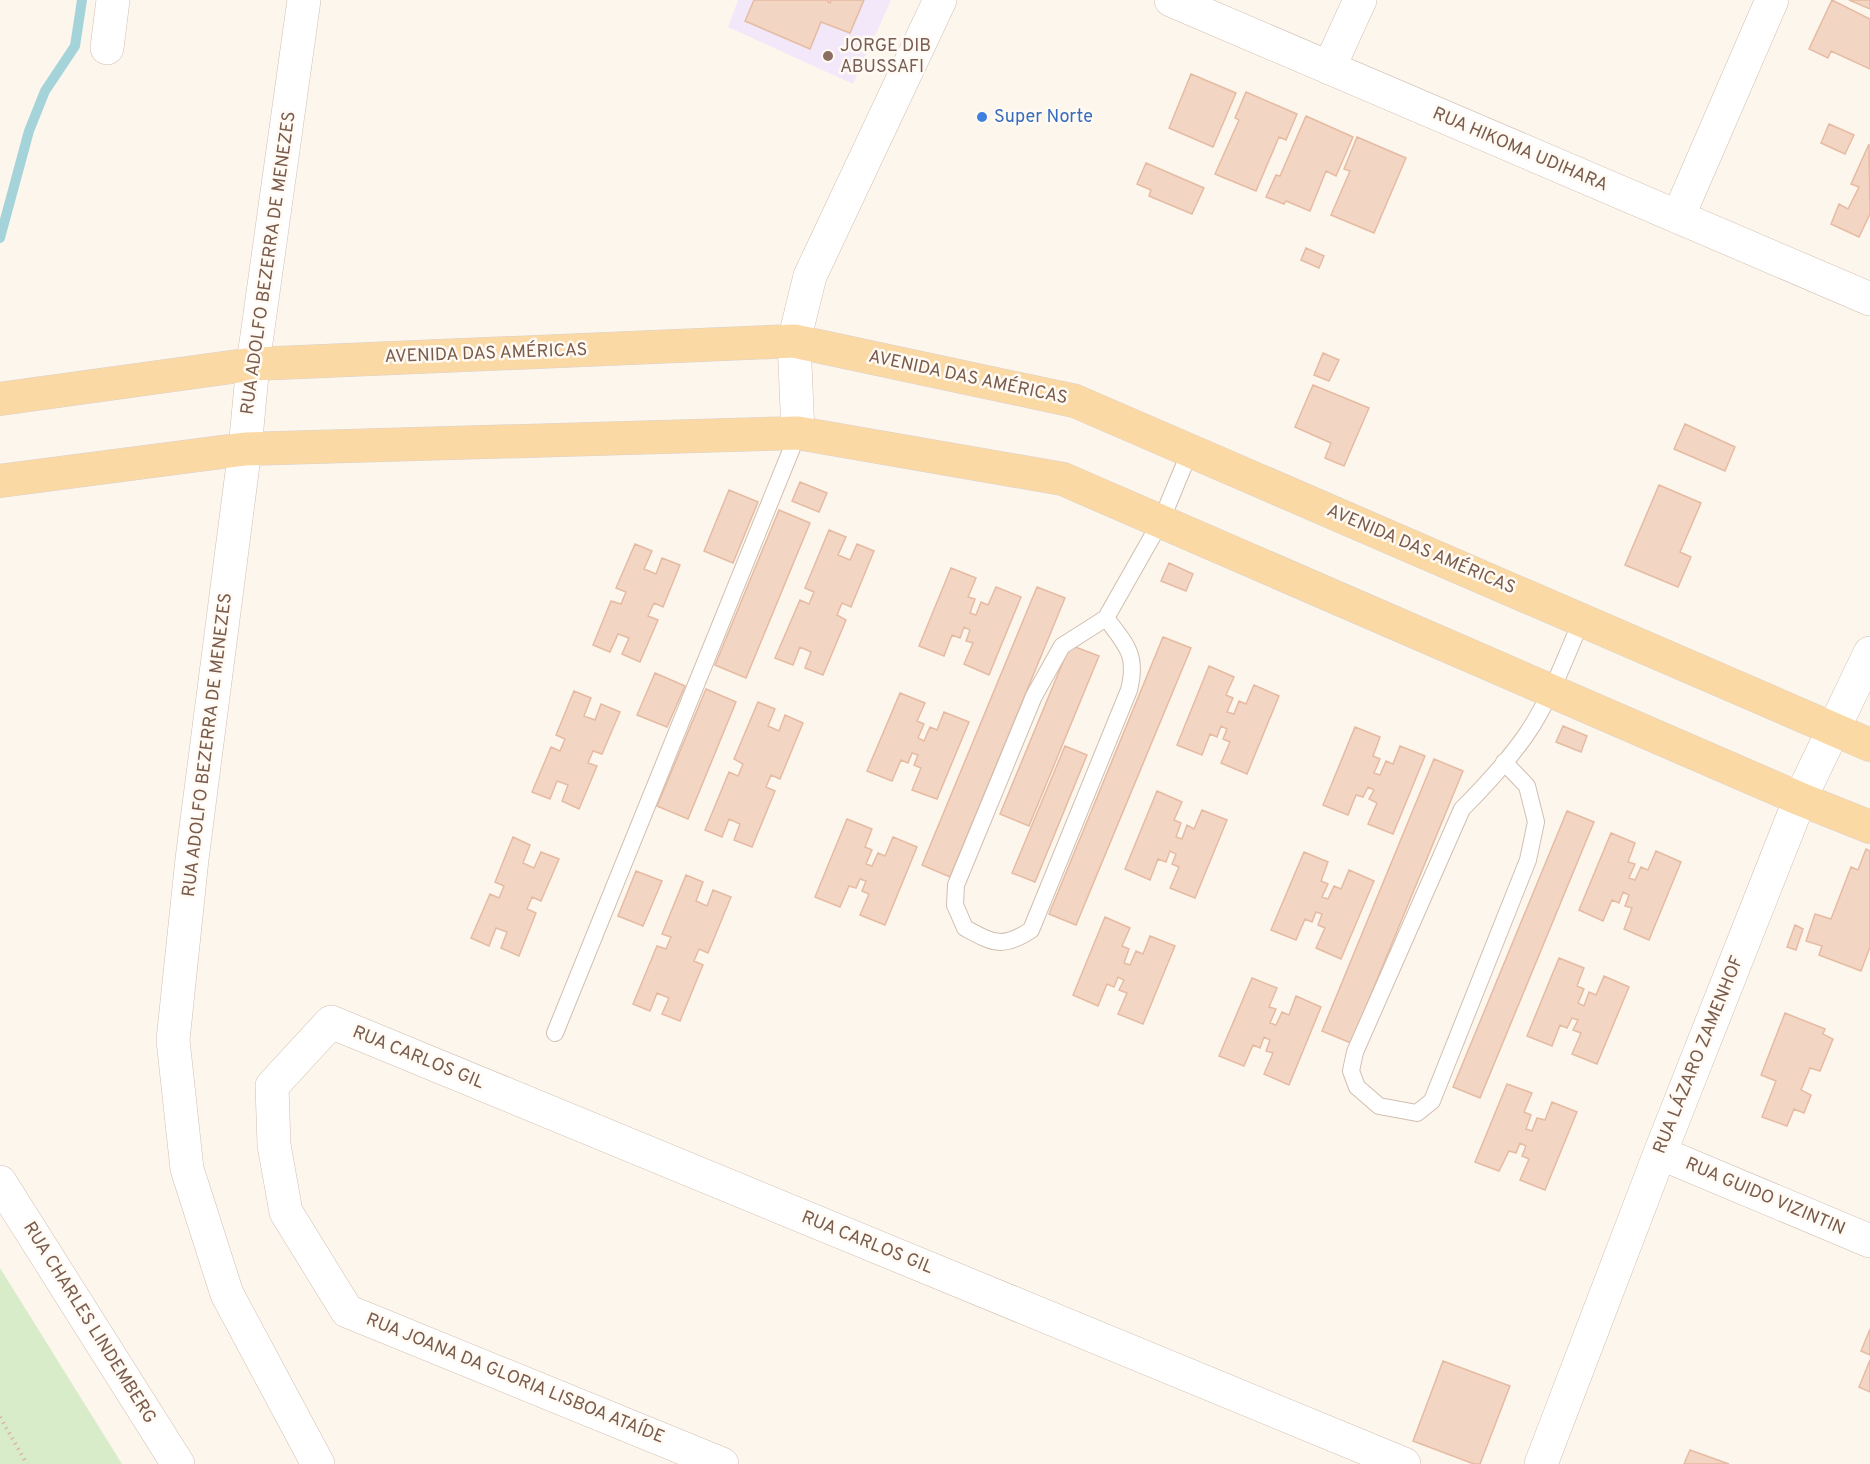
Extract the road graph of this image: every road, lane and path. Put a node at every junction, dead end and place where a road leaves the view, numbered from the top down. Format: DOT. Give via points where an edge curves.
graph roads {
  1 [pos="113,0"];
  2 [pos="304,0"];
  3 [pos="940,0"];
  4 [pos="1170,0"];
  5 [pos="1360,0"];
  6 [pos="1772,0"];
  7 [pos="106,48"];
  8 [pos="1329,68"];
  9 [pos="1678,217"];
  10 [pos="1870,299"];
  11 [pos="794,341"];
  12 [pos="253,364"];
  13 [pos="0,399"];
  14 [pos="798,433"];
  15 [pos="245,449"];
  16 [pos="1190,451"];
  17 [pos="0,481"];
  18 [pos="1161,521"];
  19 [pos="1106,618"];
  20 [pos="1582,619"];
  21 [pos="1870,653"];
  22 [pos="1552,690"];
  23 [pos="1832,729"];
  24 [pos="1870,745"];
  25 [pos="1504,762"];
  26 [pos="1800,800"];
  27 [pos="1870,827"];
  28 [pos="331,1022"];
  29 [pos="555,1033"];
  30 [pos="1660,1153"];
  31 [pos="0,1182"];
  32 [pos="1870,1241"];
  33 [pos="0,1417"];
  34 [pos="1394,1462"];
  35 [pos="27,1464"];
  36 [pos="178,1464"];
  37 [pos="318,1464"];
  38 [pos="722,1464"];
  39 [pos="1542,1464"];
  1 -- 7 [label="street"];
  2 -- 12 [label="street, RUA ADOLFO BEZERRA DE MENEZES"];
  3 -- 11 [label="street" via="810,276"];
  4 -- 8 [label="street, RUA HIKOMA UDIHARA"];
  5 -- 8 [label="street"];
  6 -- 9 [label="street"];
  8 -- 9 [label="street, RUA HIKOMA UDIHARA"];
  9 -- 10 [label="street, RUA HIKOMA UDIHARA"];
  11 -- 12 [label="main road, AVENIDA DAS AMÉRICAS"];
  11 -- 14 [label="street"];
  11 -- 16 [label="main road, AVENIDA DAS AMÉRICAS" via="1075,401"];
  12 -- 13 [label="main road, AVENIDA DAS AMÉRICAS"];
  12 -- 15 [label="street, RUA ADOLFO BEZERRA DE MENEZES"];
  14 -- 15 [label="main road"];
  14 -- 18 [label="main road" via="1062,479"];
  14 -- 29 [label="lane"];
  15 -- 17 [label="main road"];
  15 -- 37 [label="street, RUA ADOLFO BEZERRA DE MENEZES" via="192,859 173,1040 187,1169 227,1294"];
  16 -- 18 [label="lane"];
  16 -- 20 [label="main road, AVENIDA DAS AMÉRICAS"];
  18 -- 19 [label="lane"];
  18 -- 22 [label="main road"];
  19 -- 19 [label="lane" via="1130,651 1133,673 1129,690 1031,930 1016,940 993,943 965,928 956,905 956,885 1034,696 1062,646"];
  20 -- 22 [label="lane"];
  20 -- 23 [label="main road, AVENIDA DAS AMÉRICAS"];
  21 -- 23 [label="street, RUA LÁZARO ZAMENHOF"];
  22 -- 25 [label="lane" via="1526,735"];
  22 -- 26 [label="main road"];
  23 -- 24 [label="main road, AVENIDA DAS AMÉRICAS"];
  23 -- 26 [label="street, RUA LÁZARO ZAMENHOF"];
  25 -- 25 [label="lane" via="1527,786 1536,822 1528,860 1432,1101 1417,1113 1379,1106 1357,1087 1351,1071 1355,1052 1462,809"];
  26 -- 27 [label="main road"];
  26 -- 30 [label="street, RUA LÁZARO ZAMENHOF"];
  28 -- 34 [label="street, RUA CARLOS GIL"];
  28 -- 38 [label="street, RUA JOANA DA GLORIA LISBOA ATAÍDE" via="272,1086 273,1145 286,1212 347,1311"];
  30 -- 32 [label="street, RUA GUIDO VIZINTIN"];
  30 -- 39 [label="street, RUA LÁZARO ZAMENHOF"];
  31 -- 36 [label="street, RUA CHARLES LINDEMBERG"];
  33 -- 35 [label="path"];
}
